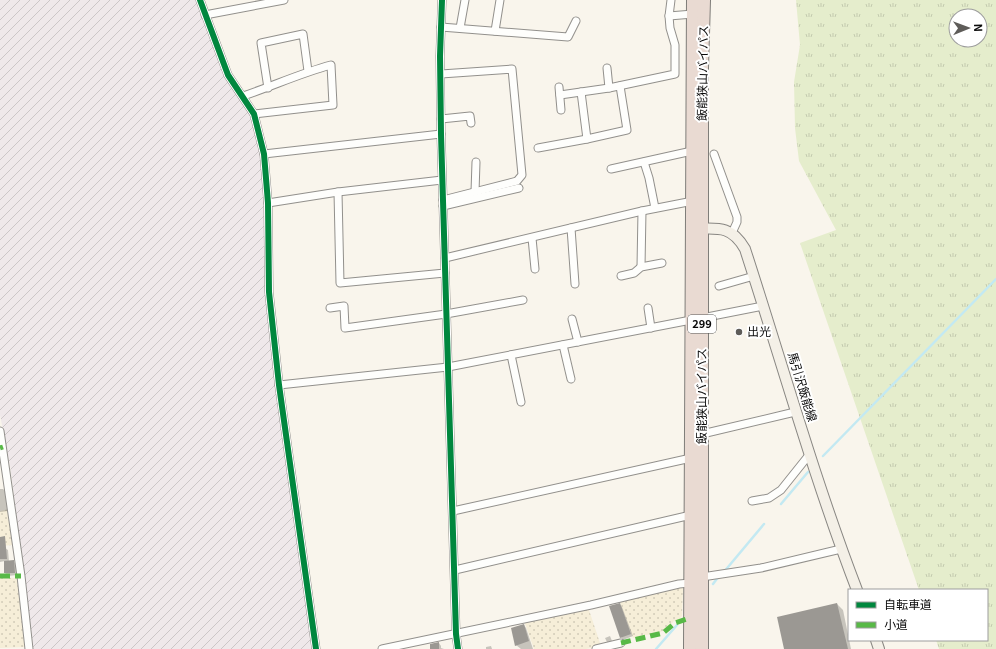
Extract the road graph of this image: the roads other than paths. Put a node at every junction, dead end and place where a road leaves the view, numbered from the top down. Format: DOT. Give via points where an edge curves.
graph roads {
  1 [pos="200,0"];
  2 [pos="284,0"];
  3 [pos="442,0"];
  4 [pos="465,0"];
  5 [pos="500,0"];
  6 [pos="671,0"];
  7 [pos="693,0"];
  8 [pos="704,0"];
  9 [pos="693,14"];
  10 [pos="205,15"];
  11 [pos="669,16"];
  12 [pos="576,21"];
  13 [pos="440,27"];
  14 [pos="460,28"];
  15 [pos="495,31"];
  16 [pos="607,68"];
  17 [pos="308,71"];
  18 [pos="441,74"];
  19 [pos="620,86"];
  20 [pos="559,87"];
  21 [pos="268,88"];
  22 [pos="608,88"];
  23 [pos="581,92"];
  24 [pos="560,95"];
  25 [pos="243,96"];
  26 [pos="561,110"];
  27 [pos="254,114"];
  28 [pos="441,119"];
  29 [pos="471,123"];
  30 [pos="441,134"];
  31 [pos="587,139"];
  32 [pos="538,148"];
  33 [pos="692,151"];
  34 [pos="264,154"];
  35 [pos="714,154"];
  36 [pos="476,162"];
  37 [pos="644,162"];
  38 [pos="611,169"];
  39 [pos="442,180"];
  40 [pos="519,188"];
  41 [pos="338,192"];
  42 [pos="475,192"];
  43 [pos="693,201"];
  44 [pos="268,203"];
  45 [pos="443,203"];
  46 [pos="655,208"];
  47 [pos="642,211"];
  48 [pos="571,228"];
  49 [pos="698,229"];
  50 [pos="732,233"];
  51 [pos="532,238"];
  52 [pos="445,258"];
  53 [pos="662,263"];
  54 [pos="641,267"];
  55 [pos="534,269"];
  56 [pos="445,273"];
  57 [pos="621,276"];
  58 [pos="754,276"];
  59 [pos="575,284"];
  60 [pos="719,286"];
  61 [pos="523,300"];
  62 [pos="763,306"];
  63 [pos="330,308"];
  64 [pos="648,308"];
  65 [pos="446,314"];
  66 [pos="572,318"];
  67 [pos="697,319"];
  68 [pos="651,328"];
  69 [pos="578,342"];
  70 [pos="563,345"];
  71 [pos="511,355"];
  72 [pos="448,367"];
  73 [pos="571,379"];
  74 [pos="279,385"];
  75 [pos="521,402"];
  76 [pos="795,412"];
  77 [pos="0,431"];
  78 [pos="702,434"];
  79 [pos="810,455"];
  80 [pos="691,458"];
  81 [pos="752,501"];
  82 [pos="452,511"];
  83 [pos="691,515"];
  84 [pos="841,549"];
  85 [pos="455,570"];
  86 [pos="702,577"];
  87 [pos="690,583"];
  88 [pos="857,589"];
  89 [pos="456,634"];
  90 [pos="621,643"];
  91 [pos="29,649"];
  92 [pos="316,649"];
  93 [pos="382,649"];
  94 [pos="458,649"];
  95 [pos="596,649"];
  96 [pos="690,649"];
  97 [pos="702,649"];
  1 -- 10 [label="street"];
  2 -- 10 [label="street"];
  3 -- 13 [label="street"];
  4 -- 14 [label="street"];
  5 -- 15 [label="street"];
  6 -- 11 [label="street"];
  7 -- 9 [label="highway, 飯能狭山バイパス / 299"];
  8 -- 49 [label="highway, 飯能狭山バイパス / 299"];
  9 -- 11 [label="street"];
  9 -- 33 [label="highway, 飯能狭山バイパス / 299"];
  10 -- 25 [label="street" via="228,75"];
  11 -- 19 [label="street" via="675,45 675,74"];
  12 -- 15 [label="street" via="568,37"];
  13 -- 14 [label="street"];
  13 -- 18 [label="street"];
  14 -- 15 [label="street"];
  16 -- 22 [label="street"];
  17 -- 21 [label="street"];
  17 -- 21 [label="street" via="303,34 261,43"];
  17 -- 27 [label="street" via="331,65 333,105"];
  18 -- 28 [label="street"];
  18 -- 42 [label="street" via="512,69 522,175 517,181"];
  19 -- 22 [label="street"];
  19 -- 31 [label="street" via="627,130"];
  20 -- 24 [label="street"];
  21 -- 25 [label="street"];
  22 -- 23 [label="street"];
  23 -- 24 [label="street"];
  23 -- 31 [label="street"];
  24 -- 26 [label="street"];
  25 -- 27 [label="street"];
  27 -- 34 [label="street"];
  28 -- 29 [label="street" via="470,116"];
  28 -- 30 [label="street"];
  30 -- 34 [label="street"];
  30 -- 39 [label="street"];
  31 -- 32 [label="street"];
  33 -- 37 [label="street"];
  33 -- 43 [label="highway, 飯能狭山バイパス / 299"];
  34 -- 44 [label="street"];
  35 -- 50 [label="street" via="737,217"];
  36 -- 42 [label="street"];
  37 -- 38 [label="street"];
  37 -- 46 [label="street"];
  39 -- 41 [label="street"];
  39 -- 45 [label="street"];
  40 -- 45 [label="street"];
  41 -- 44 [label="street"];
  41 -- 56 [label="street" via="340,283"];
  42 -- 45 [label="street"];
  43 -- 46 [label="street"];
  43 -- 49 [label="highway, 飯能狭山バイパス / 299"];
  44 -- 74 [label="street" via="269,292"];
  45 -- 52 [label="street"];
  46 -- 47 [label="street"];
  47 -- 48 [label="street"];
  47 -- 54 [label="street"];
  48 -- 51 [label="street"];
  48 -- 59 [label="street"];
  49 -- 50 [label="main road" via="726,230"];
  49 -- 67 [label="highway, 飯能狭山バイパス / 299"];
  50 -- 58 [label="main road, 馬引沢飯能線" via="745,249"];
  51 -- 52 [label="street"];
  51 -- 55 [label="street"];
  52 -- 56 [label="street"];
  53 -- 54 [label="street"];
  54 -- 57 [label="street" via="634,273"];
  56 -- 65 [label="street"];
  58 -- 60 [label="street"];
  58 -- 62 [label="main road, 馬引沢飯能線"];
  61 -- 65 [label="street"];
  62 -- 67 [label="street"];
  62 -- 76 [label="main road, 馬引沢飯能線"];
  63 -- 65 [label="street" via="344,306 345,328"];
  64 -- 68 [label="street"];
  65 -- 72 [label="street"];
  66 -- 69 [label="street"];
  67 -- 68 [label="street"];
  67 -- 78 [label="highway, 飯能狭山バイパス / 299"];
  67 -- 80 [label="highway, 飯能狭山バイパス / 299"];
  68 -- 69 [label="street"];
  69 -- 70 [label="street"];
  70 -- 71 [label="street"];
  70 -- 73 [label="street"];
  71 -- 72 [label="street"];
  71 -- 75 [label="street"];
  72 -- 74 [label="street"];
  72 -- 82 [label="street"];
  74 -- 92 [label="street"];
  76 -- 78 [label="street"];
  76 -- 79 [label="main road, 馬引沢飯能線"];
  77 -- 91 [label="street"];
  78 -- 86 [label="highway, 飯能狭山バイパス / 299"];
  79 -- 81 [label="street" via="781,490 769,498"];
  79 -- 84 [label="main road, 馬引沢飯能線"];
  80 -- 82 [label="street"];
  80 -- 83 [label="highway, 飯能狭山バイパス / 299"];
  82 -- 85 [label="street"];
  83 -- 85 [label="street"];
  83 -- 87 [label="highway, 飯能狭山バイパス / 299"];
  84 -- 86 [label="street" via="761,568"];
  84 -- 88 [label="main road, 馬引沢飯能線"];
  85 -- 89 [label="street"];
  86 -- 97 [label="highway, 飯能狭山バイパス / 299"];
  87 -- 89 [label="street"];
  87 -- 96 [label="highway, 飯能狭山バイパス / 299"];
  89 -- 93 [label="street"];
  89 -- 94 [label="street"];
  90 -- 95 [label="street"];
}
